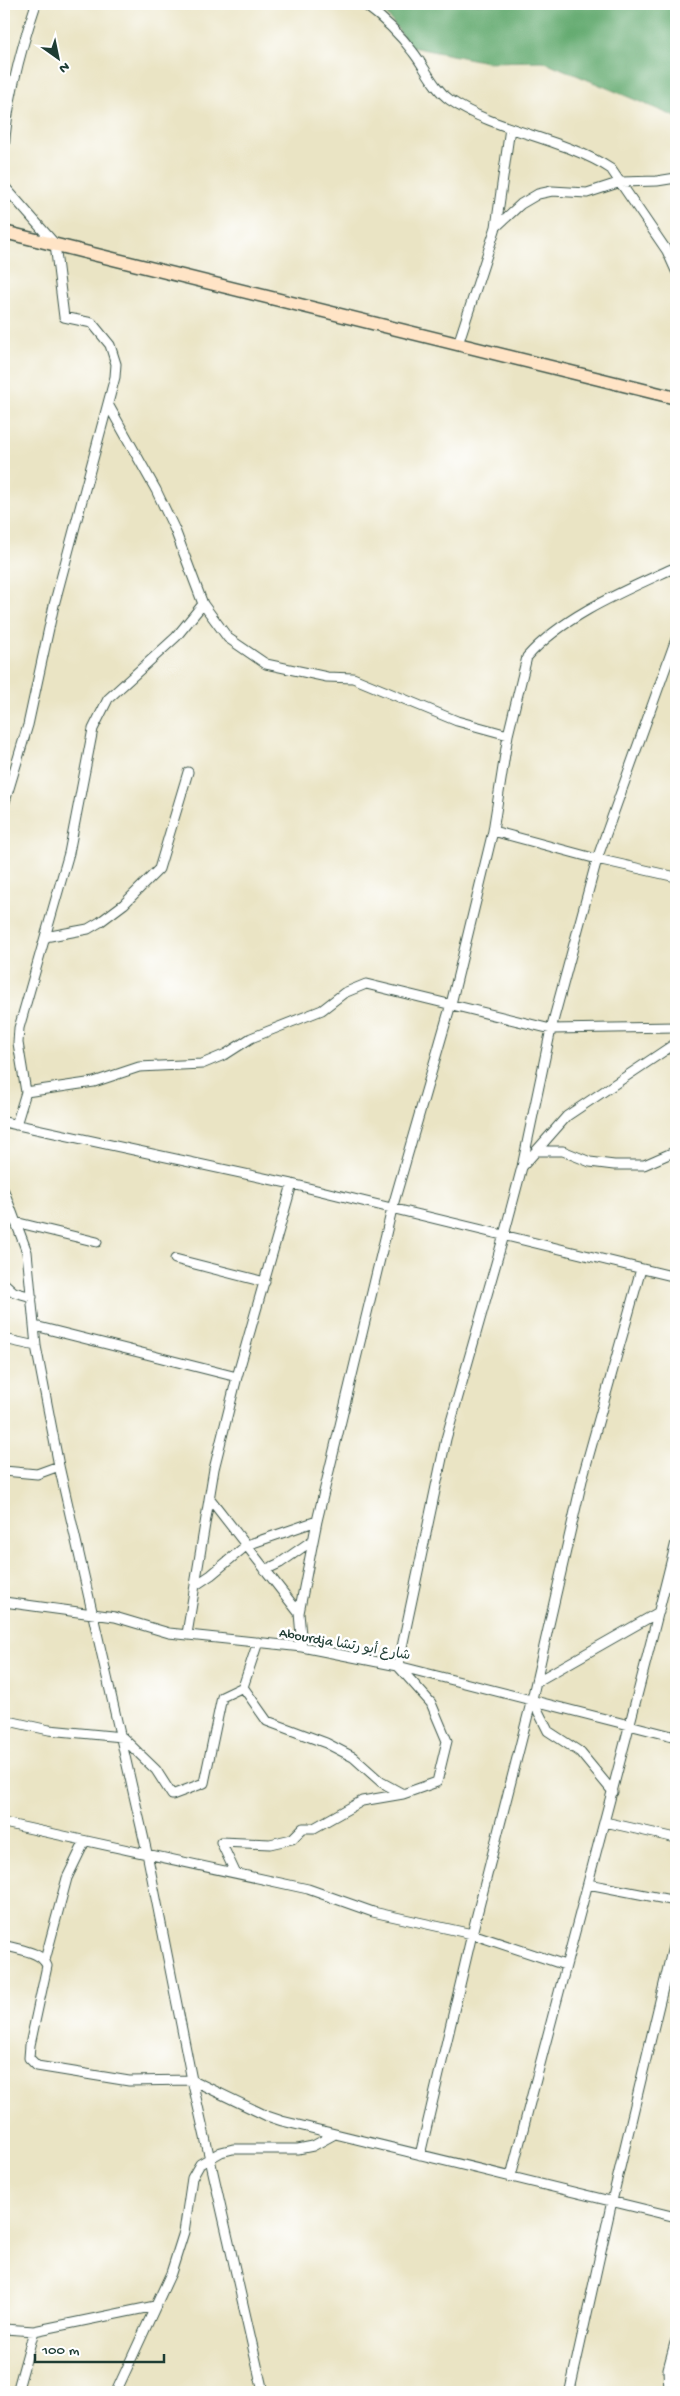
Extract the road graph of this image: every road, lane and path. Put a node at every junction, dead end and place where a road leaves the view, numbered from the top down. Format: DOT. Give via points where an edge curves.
graph roads {
  1 [pos="36,4"];
  2 [pos="364,4"];
  3 [pos="510,128"];
  4 [pos="4,151"];
  5 [pos="676,178"];
  6 [pos="621,182"];
  7 [pos="4,186"];
  8 [pos="496,228"];
  9 [pos="4,232"];
  10 [pos="55,244"];
  11 [pos="676,270"];
  12 [pos="458,344"];
  13 [pos="676,398"];
  14 [pos="109,406"];
  15 [pos="676,567"];
  16 [pos="203,604"];
  17 [pos="676,639"];
  18 [pos="508,735"];
  19 [pos="188,772"];
  20 [pos="4,805"];
  21 [pos="493,831"];
  22 [pos="597,859"];
  23 [pos="676,877"];
  24 [pos="45,937"];
  25 [pos="451,1004"];
  26 [pos="676,1027"];
  27 [pos="551,1029"];
  28 [pos="676,1043"];
  29 [pos="26,1092"];
  30 [pos="4,1122"];
  31 [pos="16,1125"];
  32 [pos="536,1151"];
  33 [pos="676,1151"];
  34 [pos="522,1167"];
  35 [pos="292,1184"];
  36 [pos="4,1191"];
  37 [pos="392,1209"];
  38 [pos="15,1222"];
  39 [pos="504,1235"];
  40 [pos="97,1242"];
  41 [pos="175,1259"];
  42 [pos="641,1269"];
  43 [pos="676,1277"];
  44 [pos="264,1282"];
  45 [pos="4,1283"];
  46 [pos="32,1296"];
  47 [pos="35,1326"];
  48 [pos="6,1341"];
  49 [pos="36,1346"];
  50 [pos="237,1377"];
  51 [pos="59,1466"];
  52 [pos="4,1471"];
  53 [pos="211,1500"];
  54 [pos="317,1521"];
  55 [pos="314,1540"];
  56 [pos="676,1542"];
  57 [pos="246,1545"];
  58 [pos="265,1570"];
  59 [pos="196,1585"];
  60 [pos="4,1602"];
  61 [pos="659,1612"];
  62 [pos="299,1613"];
  63 [pos="91,1614"];
  64 [pos="187,1634"];
  65 [pos="258,1642"];
  66 [pos="302,1647"];
  67 [pos="398,1666"];
  68 [pos="536,1682"];
  69 [pos="243,1687"];
  70 [pos="532,1699"];
  71 [pos="4,1720"];
  72 [pos="631,1727"];
  73 [pos="122,1737"];
  74 [pos="676,1737"];
  75 [pos="613,1792"];
  76 [pos="403,1794"];
  77 [pos="605,1822"];
  78 [pos="4,1823"];
  79 [pos="676,1838"];
  80 [pos="86,1841"];
  81 [pos="147,1853"];
  82 [pos="235,1872"];
  83 [pos="588,1884"];
  84 [pos="676,1901"];
  85 [pos="472,1934"];
  86 [pos="676,1934"];
  87 [pos="4,1946"];
  88 [pos="45,1960"];
  89 [pos="566,1965"];
  90 [pos="192,2080"];
  91 [pos="335,2134"];
  92 [pos="420,2154"];
  93 [pos="209,2158"];
  94 [pos="511,2176"];
  95 [pos="612,2201"];
  96 [pos="676,2217"];
  97 [pos="155,2306"];
  98 [pos="4,2330"];
  99 [pos="34,2331"];
  100 [pos="676,2339"];
  101 [pos="570,2390"];
  102 [pos="17,2392"];
  103 [pos="116,2392"];
  104 [pos="263,2392"];
  105 [pos="669,2392"];
  1 -- 4 [label="street" via="22,43 5,129"];
  2 -- 3 [label="street" via="401,37 445,96"];
  3 -- 6 [label="street" via="598,160"];
  3 -- 8 [label="street"];
  5 -- 6 [label="street" via="657,182"];
  6 -- 8 [label="street" via="587,193 552,191 538,194 521,204"];
  6 -- 11 [label="street"];
  7 -- 10 [label="street"];
  8 -- 12 [label="street"];
  9 -- 10 [label="street"];
  10 -- 12 [label="street"];
  10 -- 14 [label="street" via="64,317 92,323 110,345 116,364"];
  12 -- 13 [label="street"];
  14 -- 16 [label="street" via="175,530"];
  14 -- 20 [label="street" via="54,605 28,724"];
  15 -- 18 [label="street" via="591,607 535,648 527,657"];
  16 -- 18 [label="street" via="228,638 266,664 327,677 353,678 457,721"];
  16 -- 24 [label="street" via="176,637 108,699 93,729 68,853"];
  17 -- 22 [label="street"];
  18 -- 21 [label="street"];
  19 -- 24 [label="street" via="159,869 124,904 100,922 88,929"];
  21 -- 22 [label="street"];
  21 -- 25 [label="street"];
  22 -- 23 [label="street"];
  22 -- 27 [label="street"];
  24 -- 29 [label="street" via="19,1028 18,1043"];
  25 -- 27 [label="street"];
  25 -- 29 [label="street" via="366,984 344,993 322,1010 251,1038 202,1064 139,1067 94,1082"];
  25 -- 37 [label="street"];
  26 -- 27 [label="street"];
  27 -- 34 [label="street"];
  28 -- 32 [label="street" via="567,1116"];
  29 -- 31 [label="street"];
  30 -- 31 [label="street"];
  31 -- 35 [label="street"];
  32 -- 33 [label="street" via="563,1151 590,1162 614,1166 644,1165"];
  32 -- 34 [label="street"];
  34 -- 39 [label="street"];
  35 -- 37 [label="street"];
  35 -- 44 [label="street"];
  36 -- 38 [label="street"];
  37 -- 39 [label="street"];
  37 -- 54 [label="street"];
  38 -- 40 [label="street"];
  38 -- 46 [label="street" via="27,1252"];
  39 -- 42 [label="street"];
  39 -- 67 [label="street" via="446,1439"];
  41 -- 44 [label="street"];
  42 -- 43 [label="street"];
  42 -- 68 [label="street" via="583,1476"];
  44 -- 50 [label="street"];
  45 -- 46 [label="street" via="14,1292"];
  46 -- 47 [label="street"];
  47 -- 49 [label="street"];
  47 -- 50 [label="street"];
  48 -- 49 [label="street"];
  49 -- 51 [label="street"];
  50 -- 53 [label="street" via="214,1469"];
  51 -- 52 [label="street" via="37,1474"];
  51 -- 63 [label="street"];
  53 -- 57 [label="street"];
  53 -- 59 [label="street"];
  54 -- 55 [label="street"];
  54 -- 57 [label="street"];
  55 -- 58 [label="street"];
  55 -- 62 [label="street"];
  56 -- 61 [label="street"];
  57 -- 58 [label="street"];
  57 -- 59 [label="street"];
  58 -- 62 [label="street"];
  59 -- 64 [label="street"];
  60 -- 63 [label="street, Abourdja شارع أبو رتشا"];
  61 -- 68 [label="street"];
  61 -- 72 [label="street"];
  62 -- 66 [label="street"];
  63 -- 64 [label="street, Abourdja شارع أبو رتشا"];
  63 -- 73 [label="street"];
  64 -- 65 [label="street, Abourdja شارع أبو رتشا"];
  65 -- 66 [label="street, Abourdja شارع أبو رتشا"];
  65 -- 69 [label="street"];
  66 -- 67 [label="street, Abourdja شارع أبو رتشا"];
  67 -- 70 [label="street, Abourdja شارع أبو رتشا"];
  67 -- 76 [label="street" via="431,1703 447,1741 437,1782"];
  68 -- 70 [label="street"];
  69 -- 73 [label="street" via="222,1697 204,1783 172,1796 156,1770"];
  69 -- 76 [label="street" via="267,1722 326,1743 352,1757 381,1782"];
  70 -- 72 [label="street, Abourdja شارع أبو رتشا"];
  70 -- 75 [label="street" via="548,1731 580,1752"];
  70 -- 85 [label="street"];
  71 -- 73 [label="street" via="49,1730"];
  72 -- 74 [label="street, Abourdja شارع أبو رتشا"];
  72 -- 75 [label="street"];
  73 -- 81 [label="street"];
  75 -- 77 [label="street"];
  76 -- 82 [label="street" via="362,1801 314,1828 303,1828 292,1839 270,1844 221,1842"];
  77 -- 79 [label="street"];
  77 -- 83 [label="street"];
  78 -- 80 [label="street"];
  80 -- 81 [label="street"];
  80 -- 88 [label="street" via="67,1878"];
  81 -- 82 [label="street"];
  81 -- 90 [label="street"];
  82 -- 85 [label="street" via="308,1889 373,1912"];
  83 -- 84 [label="street"];
  83 -- 89 [label="street"];
  85 -- 89 [label="street"];
  85 -- 92 [label="street"];
  86 -- 95 [label="street"];
  87 -- 88 [label="street"];
  88 -- 90 [label="street" via="47,1966 29,2058 37,2066 129,2081"];
  89 -- 94 [label="street"];
  90 -- 91 [label="street" via="267,2116"];
  90 -- 93 [label="street"];
  91 -- 92 [label="street"];
  91 -- 93 [label="street" via="313,2146 298,2149 233,2148"];
  92 -- 94 [label="street"];
  93 -- 97 [label="street" via="200,2164 192,2178 180,2245"];
  93 -- 104 [label="street"];
  94 -- 95 [label="street"];
  95 -- 96 [label="street"];
  95 -- 101 [label="street"];
  97 -- 99 [label="street"];
  97 -- 103 [label="street"];
  98 -- 99 [label="street"];
  99 -- 102 [label="street"];
  100 -- 105 [label="street" via="668,2369"];
}
